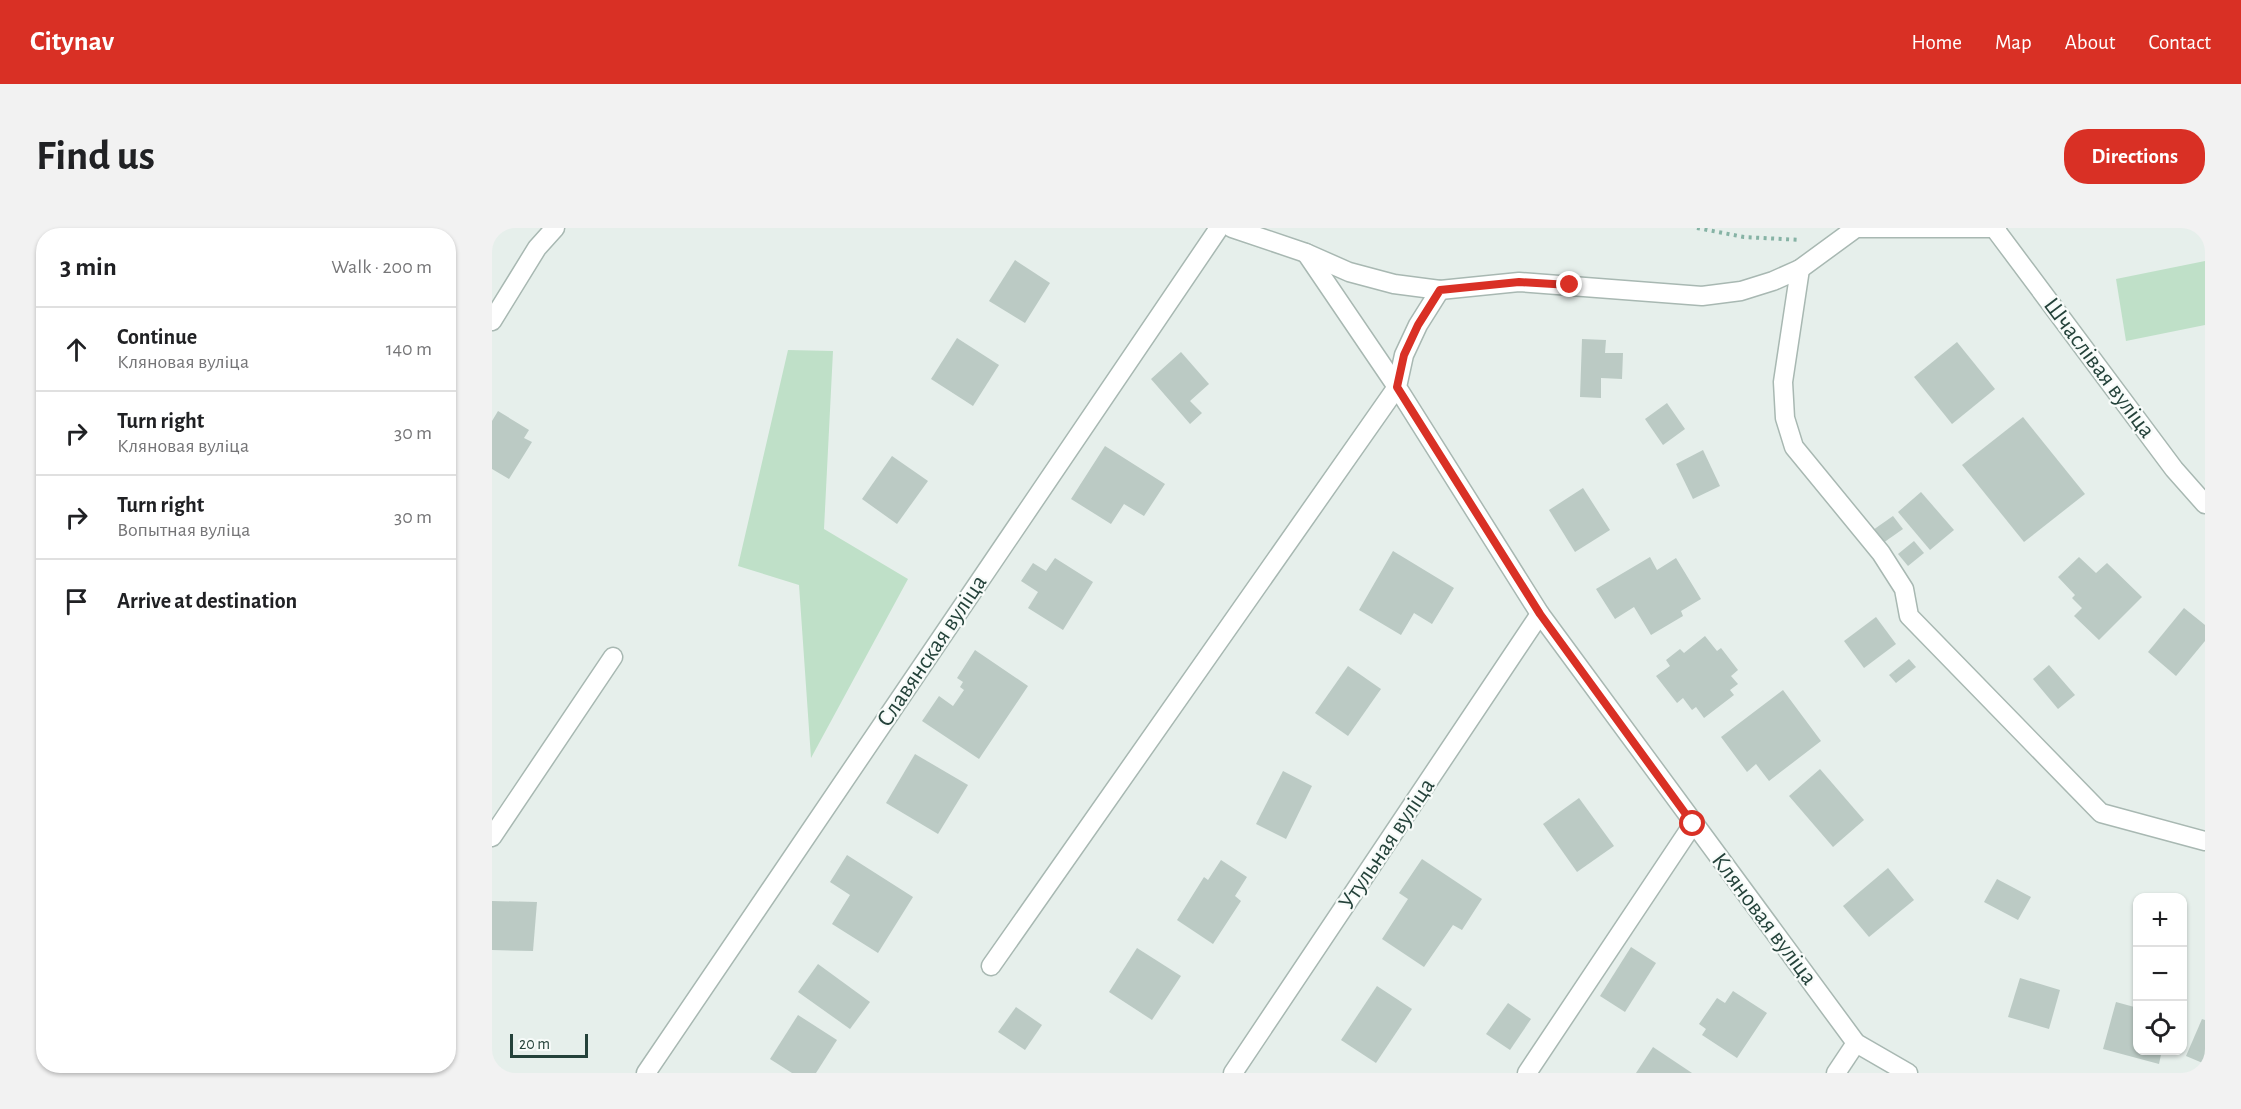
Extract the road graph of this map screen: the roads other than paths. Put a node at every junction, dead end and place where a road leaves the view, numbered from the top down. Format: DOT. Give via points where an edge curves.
graph roads {
  1 [pos="555,228"];
  2 [pos="1219,228"];
  3 [pos="1232,228"];
  4 [pos="1856,228"];
  5 [pos="1996,228"];
  6 [pos="1306,253"];
  7 [pos="1800,269"];
  8 [pos="1440,290"];
  9 [pos="492,321"];
  10 [pos="1397,387"];
  11 [pos="2205,504"];
  12 [pos="1540,614"];
  13 [pos="613,657"];
  14 [pos="1693,824"];
  15 [pos="492,837"];
  16 [pos="2205,841"];
  17 [pos="991,966"];
  18 [pos="1856,1043"];
  19 [pos="646,1073"];
  20 [pos="1233,1073"];
  21 [pos="1527,1073"];
  22 [pos="1836,1073"];
  23 [pos="1908,1073"];
  1 -- 9 [label="street" via="537,248"];
  2 -- 19 [label="street, Славянская вуліца"];
  3 -- 6 [label="street"];
  4 -- 5 [label="street"];
  4 -- 7 [label="street"];
  5 -- 11 [label="street, Шчаслівая вуліца" via="2174,469"];
  6 -- 8 [label="street" via="1360,275"];
  6 -- 10 [label="street, Кляновая вуліца"];
  7 -- 8 [label="street" via="1741,291 1702,296 1519,282"];
  7 -- 16 [label="street" via="1783,382 1788,428 1794,447 1881,553 1904,589 1909,616 2101,813"];
  8 -- 10 [label="street" via="1404,355"];
  10 -- 12 [label="street, Кляновая вуліца"];
  10 -- 17 [label="street"];
  12 -- 14 [label="street, Кляновая вуліца"];
  12 -- 20 [label="street, Утульная вуліца"];
  13 -- 15 [label="street"];
  14 -- 18 [label="street, Кляновая вуліца"];
  14 -- 21 [label="street"];
  18 -- 22 [label="street"];
  18 -- 23 [label="street, Кляновая вуліца"];
}
